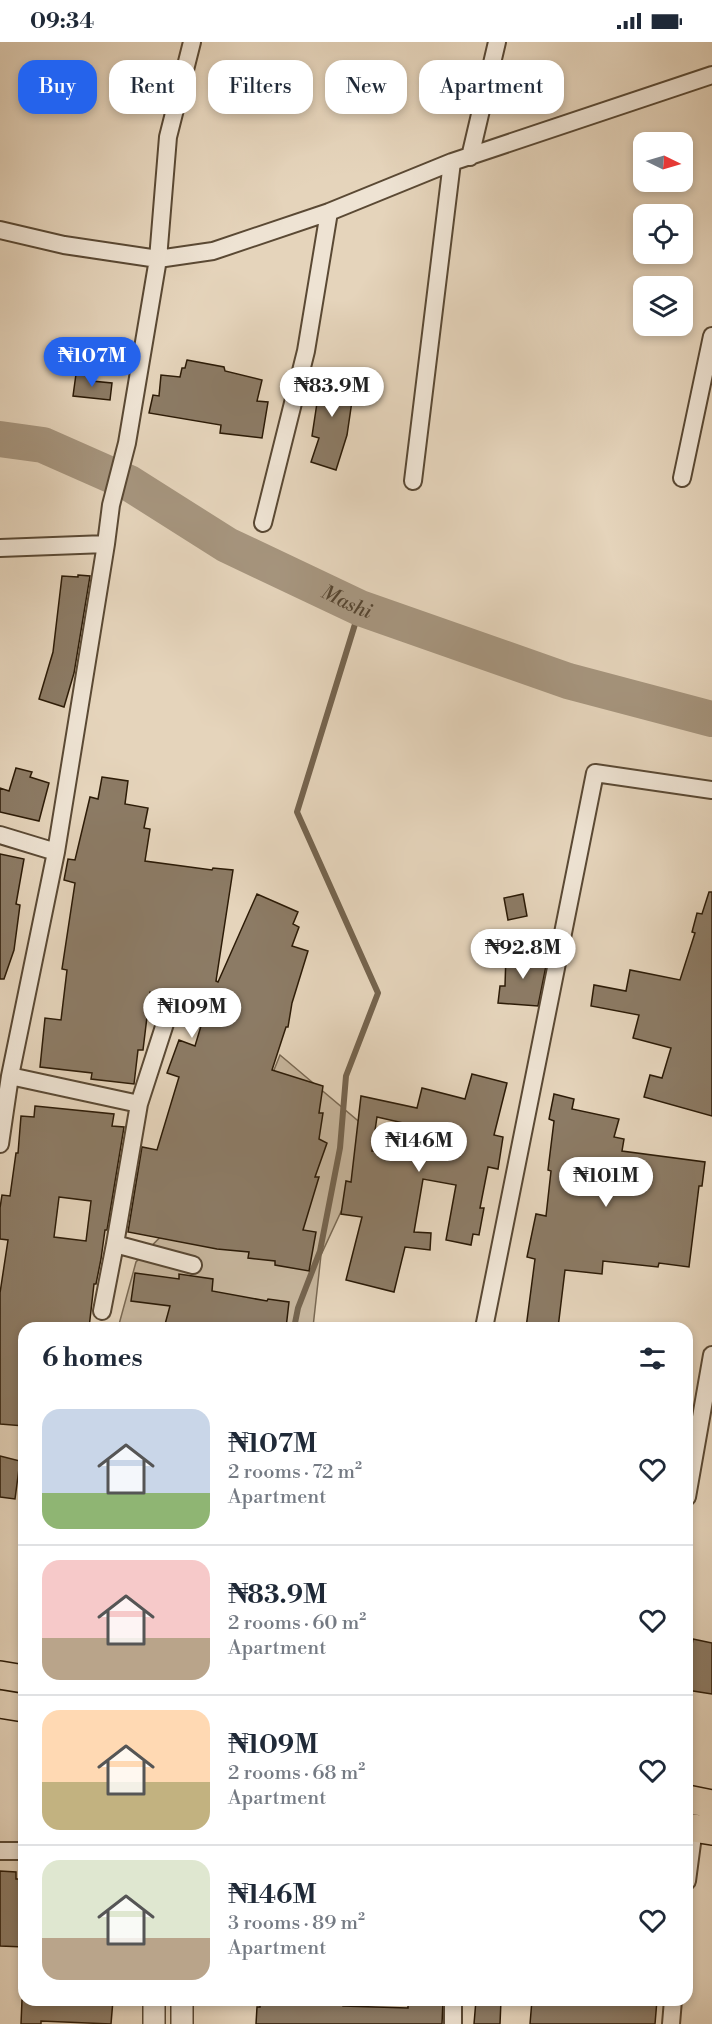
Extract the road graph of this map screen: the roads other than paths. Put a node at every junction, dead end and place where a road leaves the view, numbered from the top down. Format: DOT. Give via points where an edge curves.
graph roads {
  1 [pos="192,42"];
  2 [pos="497,42"];
  3 [pos="712,75"];
  4 [pos="470,157"];
  5 [pos="453,162"];
  6 [pos="329,212"];
  7 [pos="0,230"];
  8 [pos="158,259"];
  9 [pos="712,336"];
  10 [pos="682,478"];
  11 [pos="413,481"];
  12 [pos="263,523"];
  13 [pos="106,544"];
  14 [pos="0,548"];
  15 [pos="712,790"];
  16 [pos="0,835"];
  17 [pos="56,852"];
  18 [pos="171,1005"];
  19 [pos="10,1076"];
  20 [pos="139,1104"];
  21 [pos="0,1144"];
  22 [pos="116,1244"];
  23 [pos="193,1265"];
  24 [pos="102,1311"];
  25 [pos="485,1322"];
  26 [pos="712,1355"];
  27 [pos="693,1463"];
  28 [pos="0,1675"];
  29 [pos="18,1678"];
  30 [pos="0,1704"];
  31 [pos="18,1707"];
  32 [pos="693,1800"];
  33 [pos="712,1804"];
  34 [pos="698,1829"];
  35 [pos="0,1851"];
  36 [pos="18,1851"];
  37 [pos="693,1853"];
  38 [pos="154,2006"];
  39 [pos="182,2006"];
  40 [pos="453,2006"];
  41 [pos="672,2006"];
  42 [pos="154,2024"];
  43 [pos="182,2024"];
  44 [pos="453,2024"];
  45 [pos="671,2024"];
  1 -- 8 [label="street" via="168,137"];
  2 -- 4 [label="street"];
  3 -- 4 [label="street"];
  4 -- 5 [label="street"];
  5 -- 6 [label="street"];
  5 -- 11 [label="street"];
  6 -- 8 [label="street" via="213,251"];
  6 -- 12 [label="street" via="306,351"];
  7 -- 8 [label="street" via="64,245"];
  8 -- 13 [label="street"];
  9 -- 10 [label="street"];
  13 -- 14 [label="street"];
  13 -- 17 [label="street"];
  15 -- 25 [label="street" via="595,773"];
  16 -- 17 [label="street"];
  17 -- 19 [label="street"];
  18 -- 20 [label="street"];
  19 -- 20 [label="street"];
  19 -- 21 [label="street"];
  20 -- 22 [label="street"];
  22 -- 23 [label="street"];
  22 -- 24 [label="street"];
  26 -- 27 [label="street"];
  28 -- 29 [label="highway"];
  30 -- 31 [label="highway"];
  32 -- 33 [label="highway"];
  34 -- 37 [label="street"];
  35 -- 36 [label="street"];
  38 -- 42 [label="street"];
  39 -- 43 [label="street"];
  40 -- 44 [label="street"];
  41 -- 45 [label="street"];
}
